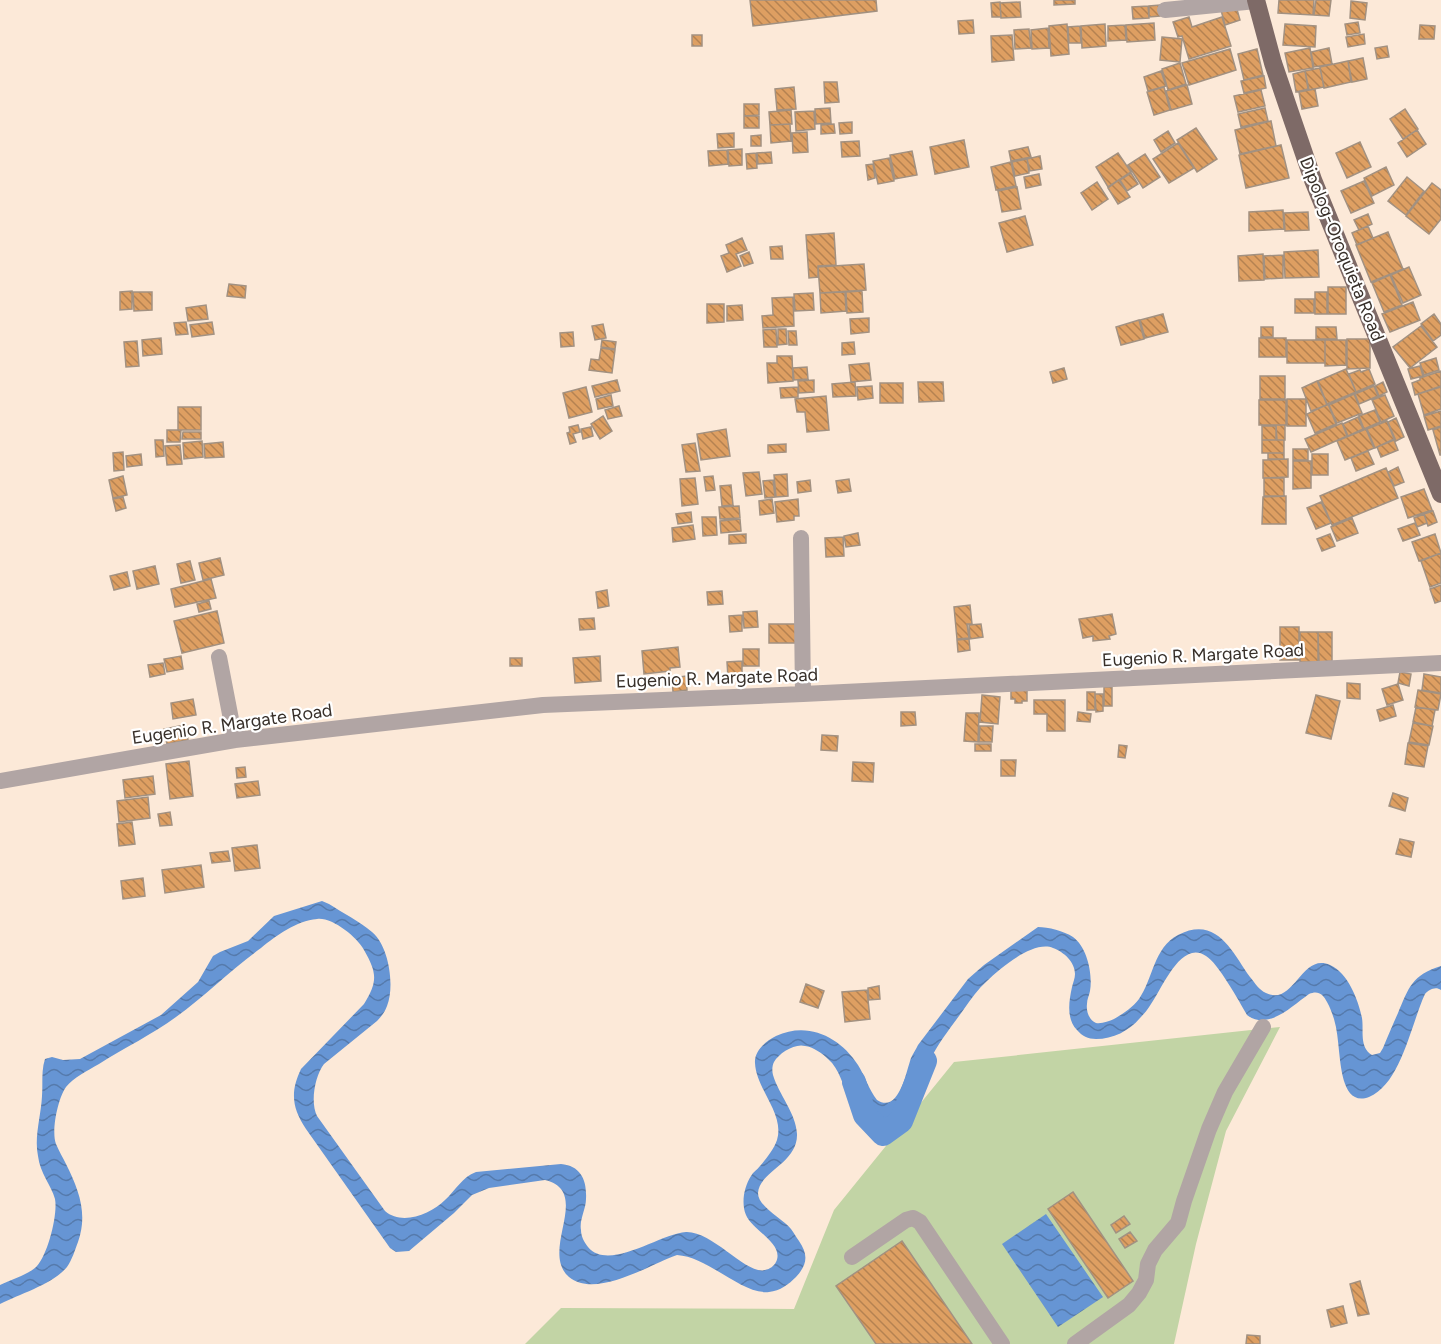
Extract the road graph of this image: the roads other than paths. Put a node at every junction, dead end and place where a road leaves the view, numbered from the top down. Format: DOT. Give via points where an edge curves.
graph roads {
  1 [pos="1256,1"];
  2 [pos="1165,10"];
  3 [pos="1441,494"];
  4 [pos="801,538"];
  5 [pos="219,657"];
  6 [pos="1441,663"];
  7 [pos="803,694"];
  8 [pos="234,740"];
  9 [pos="0,781"];
  10 [pos="1263,1027"];
  11 [pos="852,1257"];
  12 [pos="1002,1344"];
  13 [pos="1075,1344"];
  1 -- 2 [label="street"];
  1 -- 3 [label="main road, Dipolog-Oroquieta Road" via="1313,180"];
  4 -- 7 [label="street"];
  5 -- 8 [label="street"];
  6 -- 7 [label="street, Eugenio R. Margate Road"];
  7 -- 8 [label="street, Eugenio R. Margate Road" via="543,705"];
  8 -- 9 [label="street, Eugenio R. Margate Road"];
  10 -- 13 [label="street" via="1226,1092 1178,1223 1155,1250 1139,1293 1129,1305"];
  11 -- 12 [label="street" via="906,1220 920,1222"];
}
